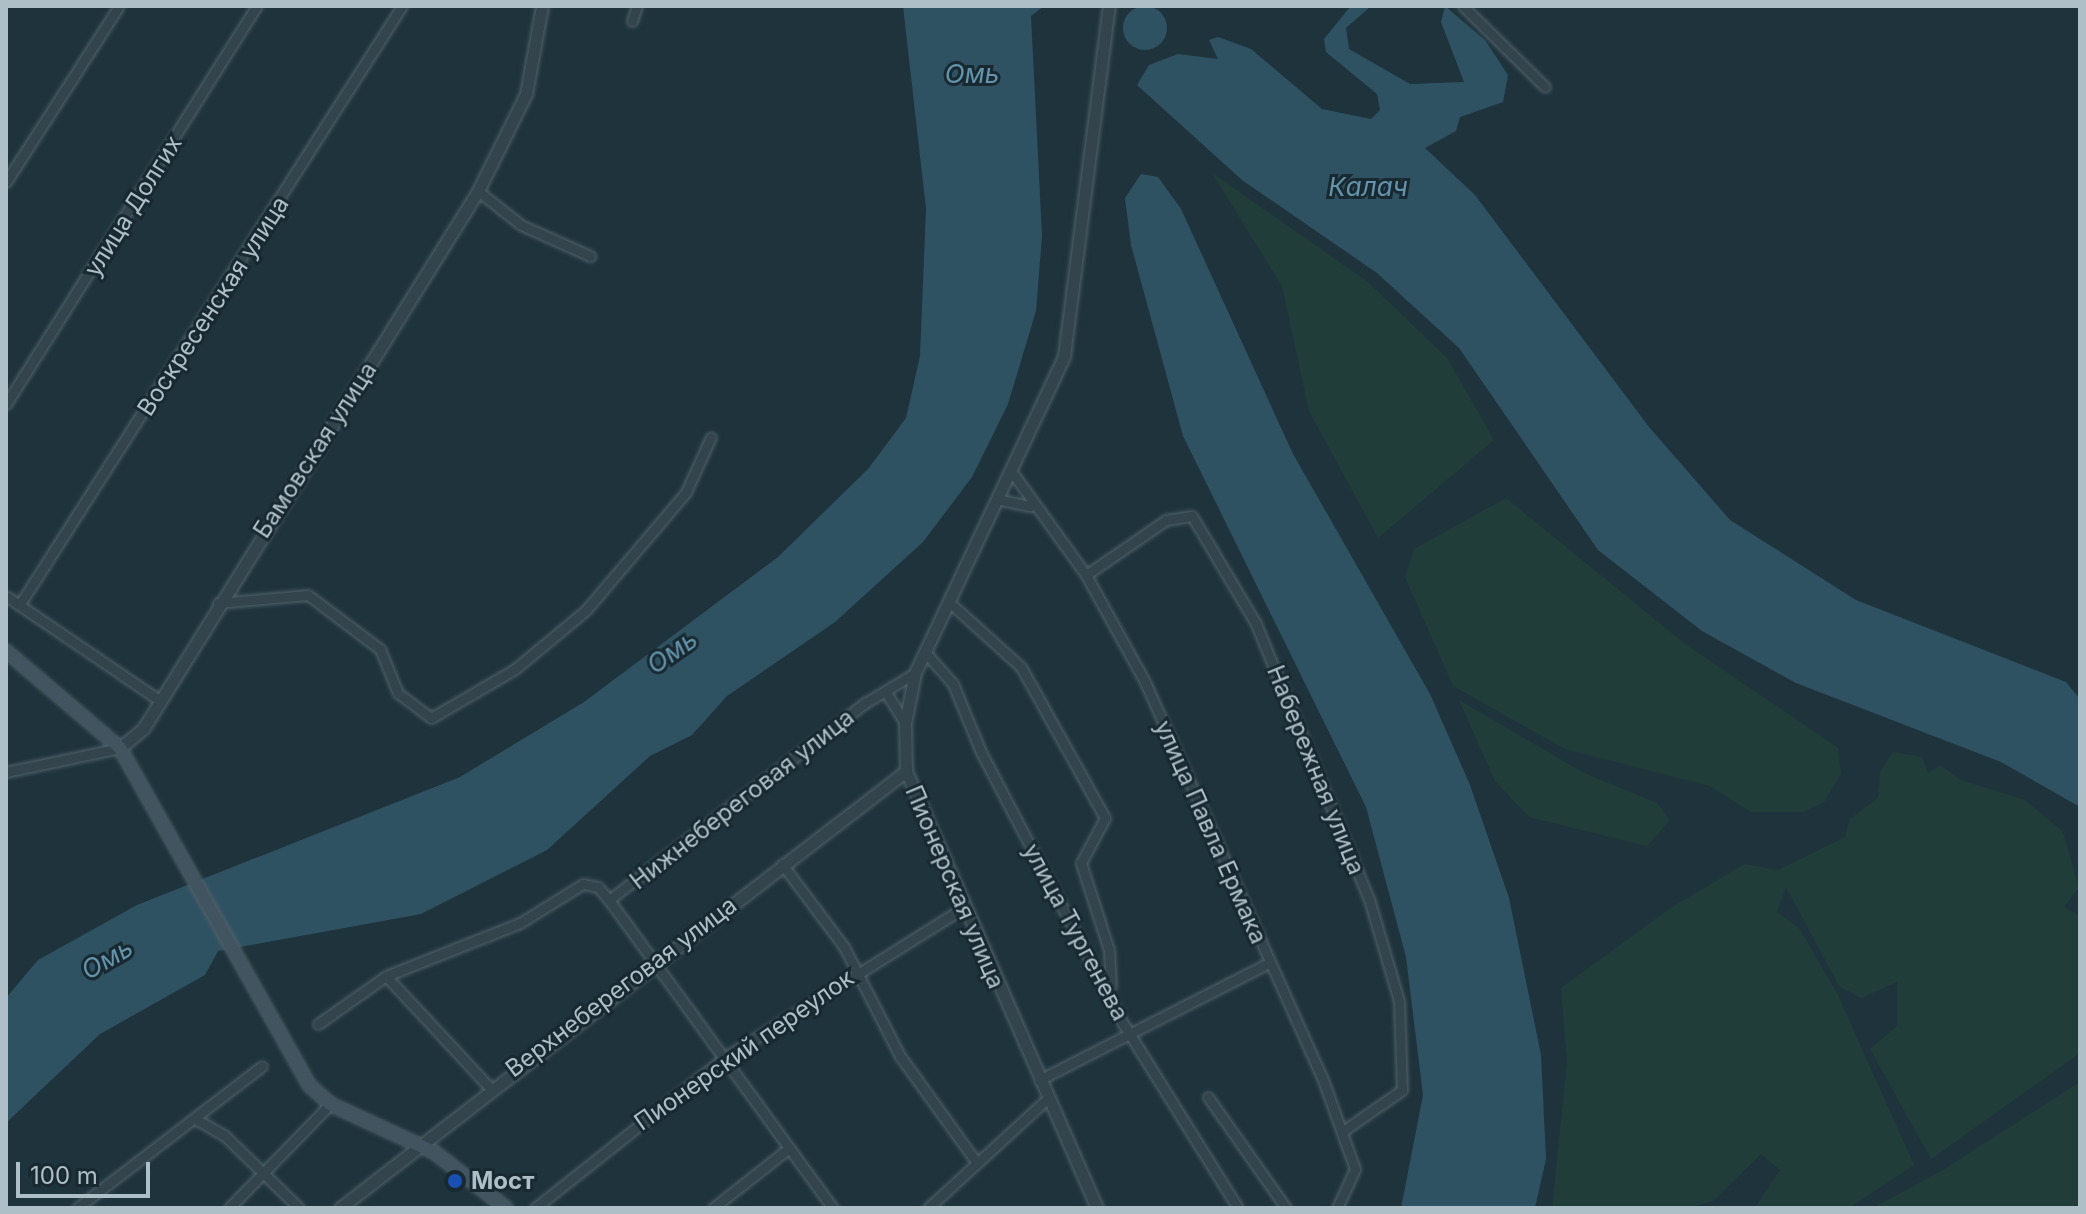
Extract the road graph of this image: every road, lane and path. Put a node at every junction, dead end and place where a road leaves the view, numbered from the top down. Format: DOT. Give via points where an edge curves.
graph roads {
  1 [pos="119,6"];
  2 [pos="257,6"];
  3 [pos="402,6"];
  4 [pos="542,6"];
  5 [pos="637,6"];
  6 [pos="1109,6"];
  7 [pos="1463,6"];
  8 [pos="632,21"];
  9 [pos="1545,87"];
  10 [pos="6,182"];
  11 [pos="478,191"];
  12 [pos="590,256"];
  13 [pos="6,404"];
  14 [pos="711,437"];
  15 [pos="1014,475"];
  16 [pos="1001,500"];
  17 [pos="1030,506"];
  18 [pos="1086,575"];
  19 [pos="6,596"];
  20 [pos="949,602"];
  21 [pos="218,603"];
  22 [pos="20,604"];
  23 [pos="6,651"];
  24 [pos="925,652"];
  25 [pos="915,673"];
  26 [pos="885,691"];
  27 [pos="159,700"];
  28 [pos="905,723"];
  29 [pos="120,748"];
  30 [pos="906,771"];
  31 [pos="6,772"];
  32 [pos="782,864"];
  33 [pos="609,900"];
  34 [pos="963,908"];
  35 [pos="653,962"];
  36 [pos="1269,963"];
  37 [pos="857,972"];
  38 [pos="386,976"];
  39 [pos="1111,989"];
  40 [pos="318,1024"];
  41 [pos="1130,1032"];
  42 [pos="724,1058"];
  43 [pos="262,1066"];
  44 [pos="1039,1080"];
  45 [pos="489,1087"];
  46 [pos="1208,1097"];
  47 [pos="1047,1099"];
  48 [pos="330,1104"];
  49 [pos="194,1118"];
  50 [pos="1343,1131"];
  51 [pos="416,1142"];
  52 [pos="789,1148"];
  53 [pos="977,1163"];
  54 [pos="261,1172"];
  55 [pos="77,1208"];
  56 [pos="229,1208"];
  57 [pos="299,1208"];
  58 [pos="340,1208"];
  59 [pos="506,1208"];
  60 [pos="535,1208"];
  61 [pos="713,1208"];
  62 [pos="833,1208"];
  63 [pos="928,1208"];
  64 [pos="1097,1208"];
  65 [pos="1238,1208"];
  66 [pos="1286,1208"];
  67 [pos="1337,1208"];
  1 -- 10 [label="street"];
  2 -- 13 [label="street, улица Долгих"];
  3 -- 22 [label="street, Воскресенская улица"];
  4 -- 11 [label="street, Бамовская улица" via="532,75"];
  5 -- 8 [label="street"];
  6 -- 15 [label="street, Пионерская улица" via="1067,343"];
  7 -- 9 [label="street"];
  11 -- 12 [label="street" via="521,225"];
  11 -- 21 [label="street, Бамовская улица"];
  14 -- 21 [label="street" via="686,492 586,610 515,669 431,718 398,693 373,642 308,595"];
  15 -- 16 [label="street, Пионерская улица"];
  15 -- 17 [label="street, улица Павла Ермака"];
  16 -- 17 [label="street"];
  16 -- 20 [label="street, Пионерская улица"];
  17 -- 18 [label="street, улица Павла Ермака"];
  18 -- 36 [label="street, улица Павла Ермака" via="1145,682"];
  18 -- 50 [label="street, Набережная улица" via="1166,520 1192,516 1256,624 1369,899 1399,1001 1402,1090"];
  19 -- 22 [label="street"];
  20 -- 24 [label="street, Пионерская улица"];
  20 -- 39 [label="street" via="1021,667 1105,818 1081,863 1109,950"];
  21 -- 27 [label="street, Бамовская улица"];
  22 -- 27 [label="street"];
  23 -- 29 [label="main road"];
  24 -- 25 [label="street, Пионерская улица"];
  24 -- 39 [label="street, улица Тургенева" via="953,684 981,752"];
  25 -- 26 [label="street, Нижнебереговая улица"];
  25 -- 28 [label="street, Пионерская улица"];
  26 -- 28 [label="street"];
  26 -- 33 [label="street, Нижнебереговая улица"];
  27 -- 29 [label="street, Бамовская улица" via="143,729"];
  28 -- 30 [label="street, Пионерская улица"];
  29 -- 31 [label="street"];
  29 -- 48 [label="main road" via="301,1075"];
  30 -- 32 [label="street, Верхнебереговая улица"];
  30 -- 34 [label="street, Пионерская улица"];
  32 -- 35 [label="street, Верхнебереговая улица"];
  32 -- 37 [label="street"];
  33 -- 35 [label="street"];
  33 -- 38 [label="street, Нижнебереговая улица" via="598,887 583,884 520,923"];
  34 -- 37 [label="street, Пионерский переулок"];
  34 -- 44 [label="street, Пионерская улица"];
  35 -- 42 [label="street"];
  35 -- 45 [label="street, Верхнебереговая улица"];
  36 -- 41 [label="street"];
  36 -- 50 [label="street, улица Павла Ермака"];
  37 -- 42 [label="street, Пионерский переулок"];
  37 -- 53 [label="street" via="900,1056"];
  38 -- 40 [label="street, Нижнебереговая улица"];
  38 -- 45 [label="street"];
  39 -- 41 [label="street, улица Тургенева"];
  41 -- 44 [label="street"];
  41 -- 65 [label="street, улица Тургенева"];
  42 -- 52 [label="street"];
  42 -- 60 [label="street, Пионерский переулок"];
  43 -- 49 [label="street"];
  44 -- 47 [label="street, Пионерская улица"];
  45 -- 51 [label="street, Верхнебереговая улица"];
  46 -- 66 [label="street" via="1241,1154"];
  47 -- 53 [label="street"];
  47 -- 64 [label="street, Пионерская улица"];
  48 -- 51 [label="main road"];
  48 -- 54 [label="street"];
  49 -- 54 [label="street" via="224,1135"];
  49 -- 55 [label="street"];
  50 -- 67 [label="street, улица Павла Ермака" via="1355,1169"];
  51 -- 58 [label="street, Верхнебереговая улица"];
  51 -- 59 [label="main road"];
  52 -- 61 [label="street"];
  52 -- 62 [label="street"];
  53 -- 63 [label="street"];
  54 -- 56 [label="street"];
  54 -- 57 [label="street"];
}
